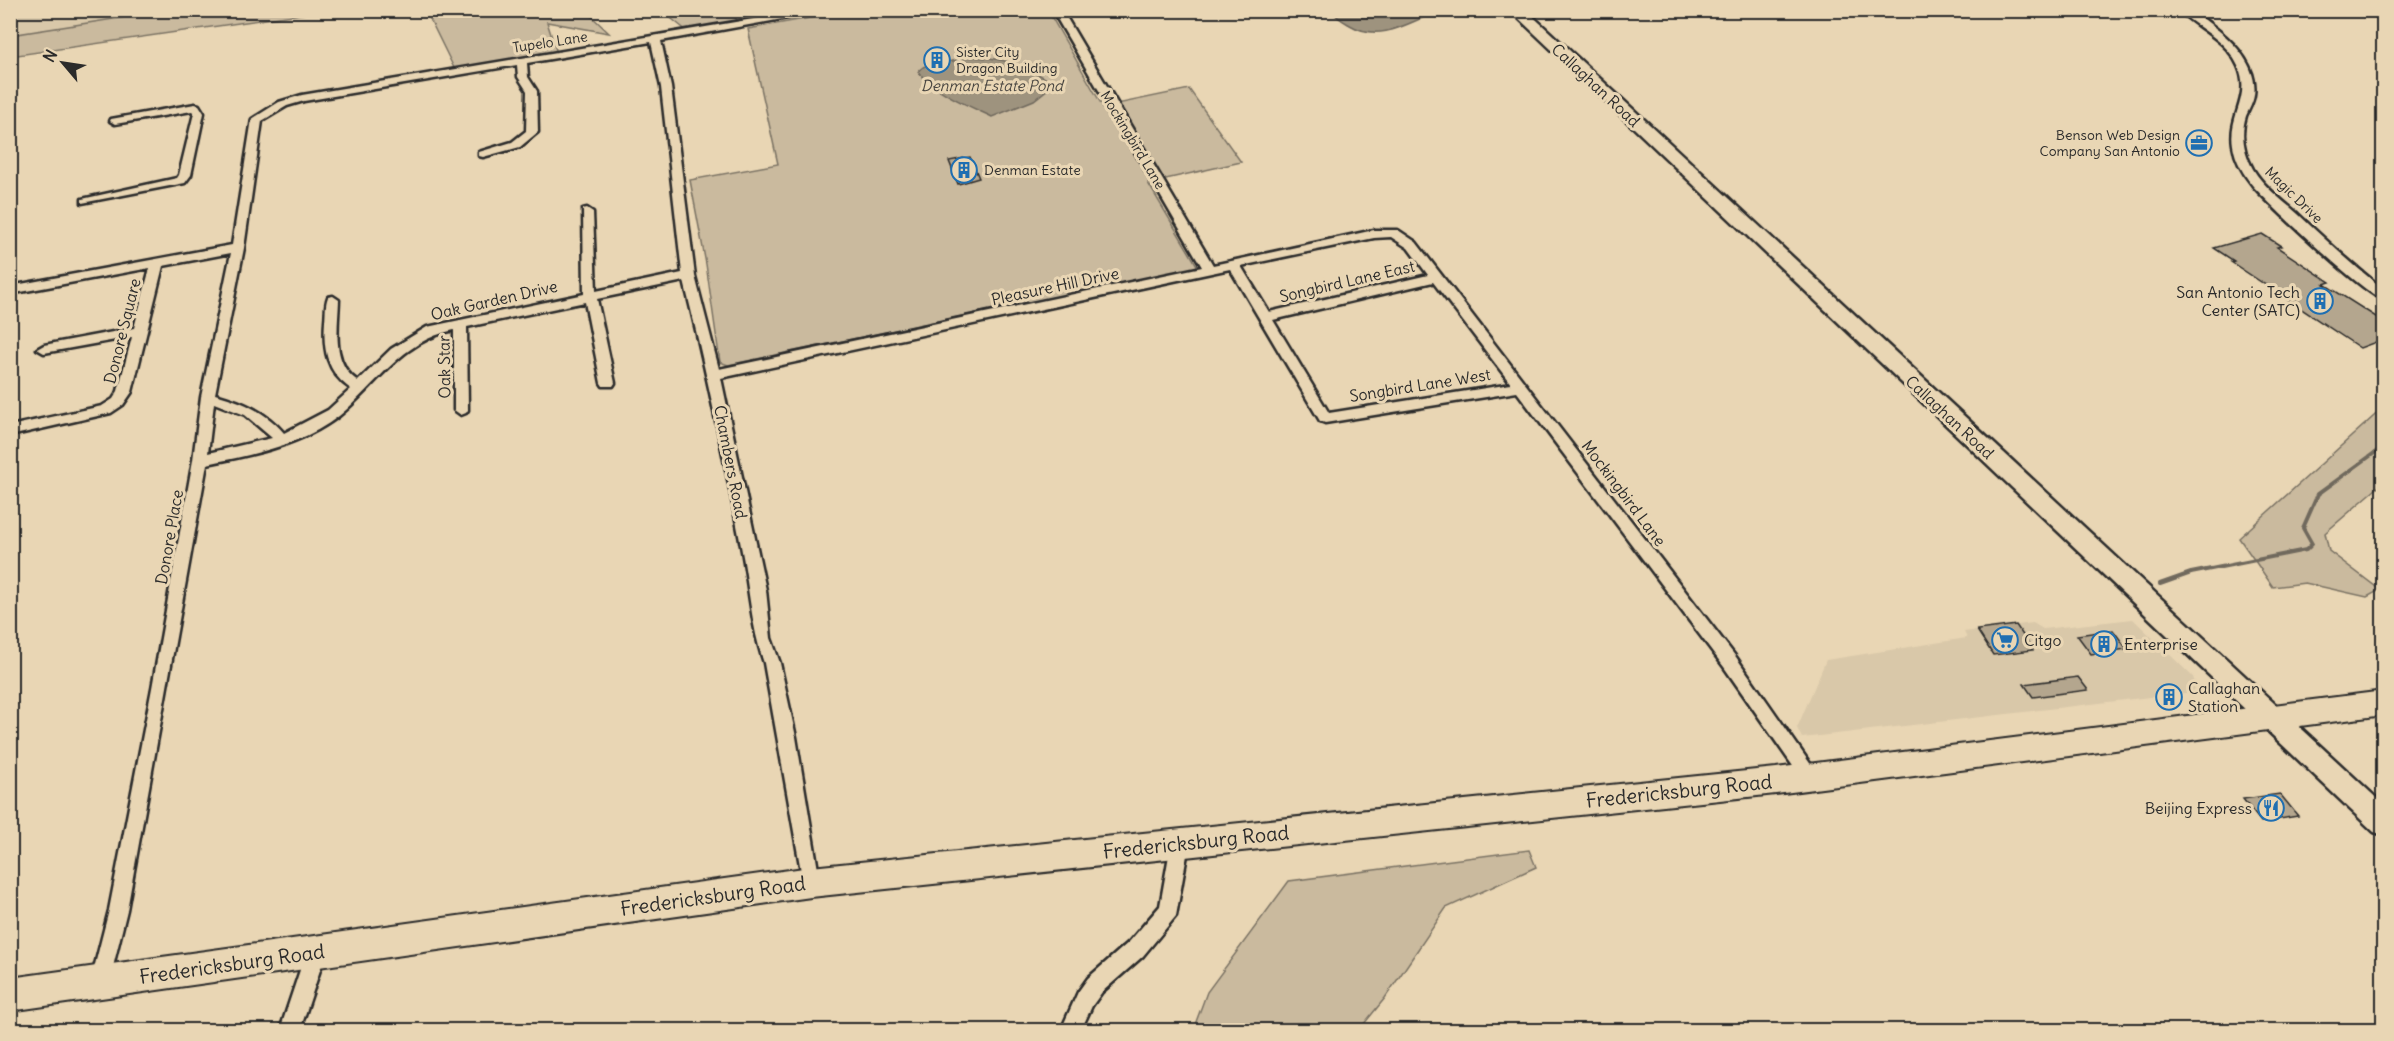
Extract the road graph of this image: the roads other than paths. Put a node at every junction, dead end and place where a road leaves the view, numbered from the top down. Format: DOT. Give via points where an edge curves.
graph roads {
  1 [pos="827,10"];
  2 [pos="1057,10"];
  3 [pos="1517,10"];
  4 [pos="2183,10"];
  5 [pos="656,40"];
  6 [pos="522,62"];
  7 [pos="279,107"];
  8 [pos="114,121"];
  9 [pos="483,154"];
  10 [pos="86,201"];
  11 [pos="587,212"];
  12 [pos="1403,237"];
  13 [pos="238,249"];
  14 [pos="157,263"];
  15 [pos="1234,265"];
  16 [pos="1210,270"];
  17 [pos="689,276"];
  18 [pos="1436,277"];
  19 [pos="10,290"];
  20 [pos="590,296"];
  21 [pos="2384,296"];
  22 [pos="333,300"];
  23 [pos="1266,317"];
  24 [pos="460,324"];
  25 [pos="140,331"];
  26 [pos="44,349"];
  27 [pos="714,375"];
  28 [pos="608,383"];
  29 [pos="1520,387"];
  30 [pos="359,388"];
  31 [pos="208,397"];
  32 [pos="462,410"];
  33 [pos="10,430"];
  34 [pos="282,440"];
  35 [pos="200,460"];
  36 [pos="2384,703"];
  37 [pos="2267,716"];
  38 [pos="1810,777"];
  39 [pos="2384,823"];
  40 [pos="1180,844"];
  41 [pos="811,882"];
  42 [pos="316,952"];
  43 [pos="100,984"];
  44 [pos="10,995"];
  45 [pos="290,1030"];
  46 [pos="1071,1030"];
  1 -- 5 [label="street, Tupelo Lane"];
  2 -- 16 [label="street, Mockingbird Lane"];
  3 -- 37 [label="main road, Callaghan Road"];
  4 -- 21 [label="street, Magic Drive" via="2220,37 2244,69 2249,90 2235,136 2257,183"];
  5 -- 6 [label="street, Tupelo Lane"];
  5 -- 17 [label="street, Chambers Road" via="666,87"];
  6 -- 7 [label="street, Tupelo Lane" via="302,98"];
  6 -- 9 [label="street" via="523,77 532,91 532,132 511,147"];
  7 -- 13 [label="street, Donore Place" via="257,119"];
  8 -- 10 [label="street" via="195,107 199,113 181,181"];
  11 -- 20 [label="street"];
  12 -- 15 [label="street, Pleasure Hill Drive" via="1394,233 1374,234"];
  12 -- 18 [label="street, Mockingbird Lane"];
  13 -- 14 [label="street, Donore Square"];
  13 -- 31 [label="street, Donore Place"];
  14 -- 19 [label="street, Donore Square"];
  14 -- 25 [label="street, Donore Square"];
  15 -- 16 [label="street, Pleasure Hill Drive"];
  15 -- 23 [label="street"];
  16 -- 27 [label="street, Pleasure Hill Drive"];
  17 -- 20 [label="street, Oak Garden Drive"];
  17 -- 27 [label="street, Chambers Road"];
  18 -- 23 [label="street, Songbird Lane East"];
  18 -- 29 [label="street, Mockingbird Lane"];
  20 -- 24 [label="street, Oak Garden Drive"];
  20 -- 28 [label="street"];
  22 -- 30 [label="street" via="333,365 346,381"];
  23 -- 29 [label="street, Songbird Lane West" via="1325,418"];
  24 -- 30 [label="street, Oak Garden Drive" via="409,340"];
  24 -- 32 [label="street, Oak Star"];
  25 -- 26 [label="street"];
  25 -- 33 [label="street, Donore Square" via="118,402 106,410"];
  27 -- 41 [label="street, Chambers Road" via="761,608 763,638 787,737"];
  29 -- 38 [label="street, Mockingbird Lane" via="1730,662"];
  30 -- 34 [label="street, Oak Garden Drive" via="321,421"];
  31 -- 34 [label="street" via="237,405 266,420"];
  31 -- 35 [label="street, Donore Place"];
  34 -- 35 [label="street, Oak Garden Drive"];
  35 -- 43 [label="street, Donore Place" via="118,910"];
  36 -- 37 [label="main road, Fredericksburg Road"];
  37 -- 38 [label="main road, Fredericksburg Road"];
  37 -- 39 [label="main road, Callaghan Road"];
  38 -- 40 [label="main road, Fredericksburg Road"];
  40 -- 41 [label="main road, Fredericksburg Road"];
  40 -- 46 [label="street" via="1169,910 1136,949 1095,985"];
  41 -- 42 [label="main road, Fredericksburg Road"];
  42 -- 43 [label="main road, Fredericksburg Road"];
  42 -- 45 [label="street"];
  43 -- 44 [label="main road, Fredericksburg Road"];
}
